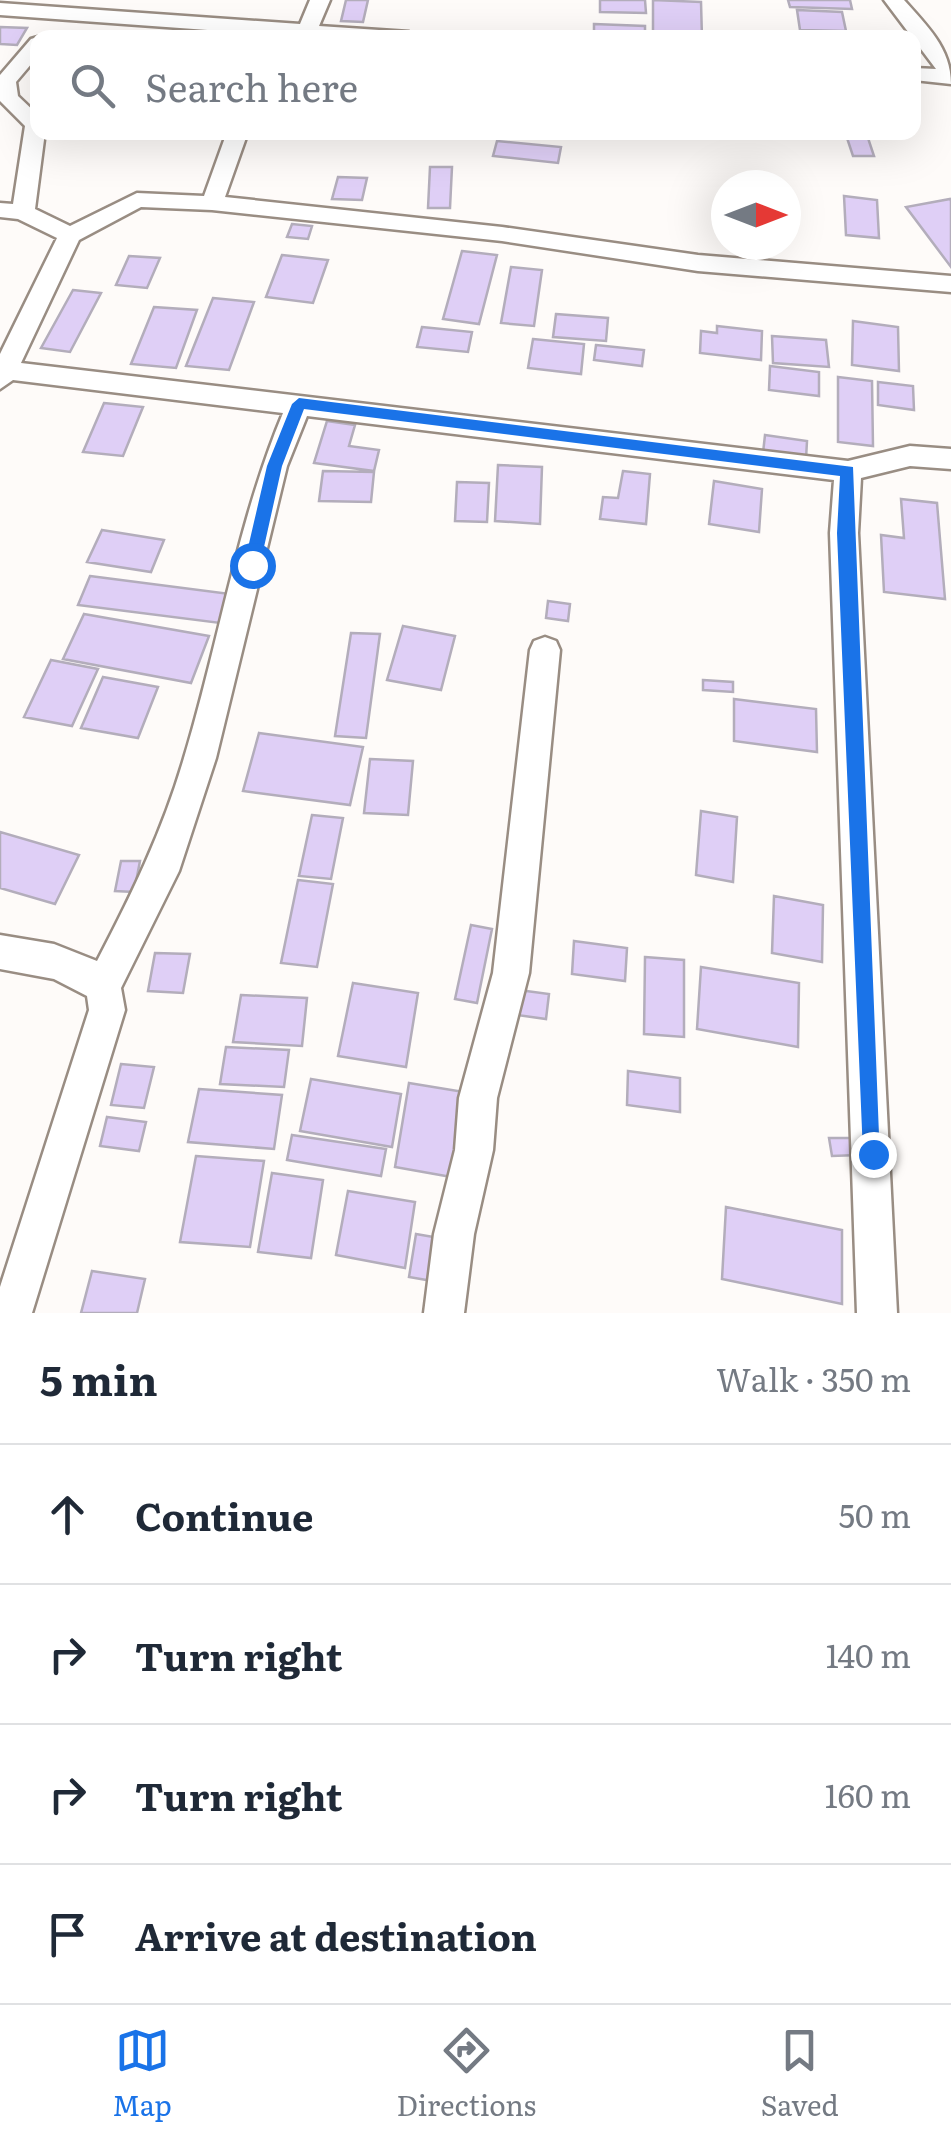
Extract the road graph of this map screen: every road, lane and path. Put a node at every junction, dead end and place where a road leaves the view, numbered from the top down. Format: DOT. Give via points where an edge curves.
graph roads {
  1 [pos="320,0"];
  2 [pos="894,0"];
  3 [pos="0,9"];
  4 [pos="61,16"];
  5 [pos="49,30"];
  6 [pos="227,30"];
  7 [pos="308,30"];
  8 [pos="920,30"];
  9 [pos="921,31"];
  10 [pos="30,52"];
  11 [pos="921,75"];
  12 [pos="950,77"];
  13 [pos="30,119"];
  14 [pos="32,140"];
  15 [pos="235,140"];
  16 [pos="212,203"];
  17 [pos="11,211"];
  18 [pos="70,235"];
  19 [pos="951,284"];
  20 [pos="2,375"];
  21 [pos="299,404"];
  22 [pos="951,459"];
  23 [pos="848,471"];
  24 [pos="546,650"];
  25 [pos="0,952"];
  26 [pos="103,986"];
  27 [pos="12,1313"];
  28 [pos="444,1313"];
  29 [pos="876,1313"];
  1 -- 7 [label="street"];
  2 -- 8 [label="street"];
  3 -- 4 [label="street"];
  4 -- 5 [label="street"];
  4 -- 6 [label="street"];
  9 -- 12 [label="street"];
  10 -- 13 [label="street" via="6,81 8,98"];
  11 -- 12 [label="street"];
  14 -- 17 [label="street"];
  15 -- 16 [label="street"];
  16 -- 18 [label="street" via="137,200"];
  16 -- 19 [label="street" via="502,234 698,264"];
  17 -- 18 [label="street"];
  18 -- 20 [label="street"];
  20 -- 21 [label="street"];
  21 -- 23 [label="street"];
  21 -- 26 [label="street" via="274,466 194,777 162,871"];
  22 -- 23 [label="street" via="910,456"];
  23 -- 29 [label="street" via="844,533"];
  24 -- 28 [label="street" via="511,973 478,1098"];
  25 -- 26 [label="street" via="61,961 86,970"];
  26 -- 27 [label="street" via="108,1010"];
}
